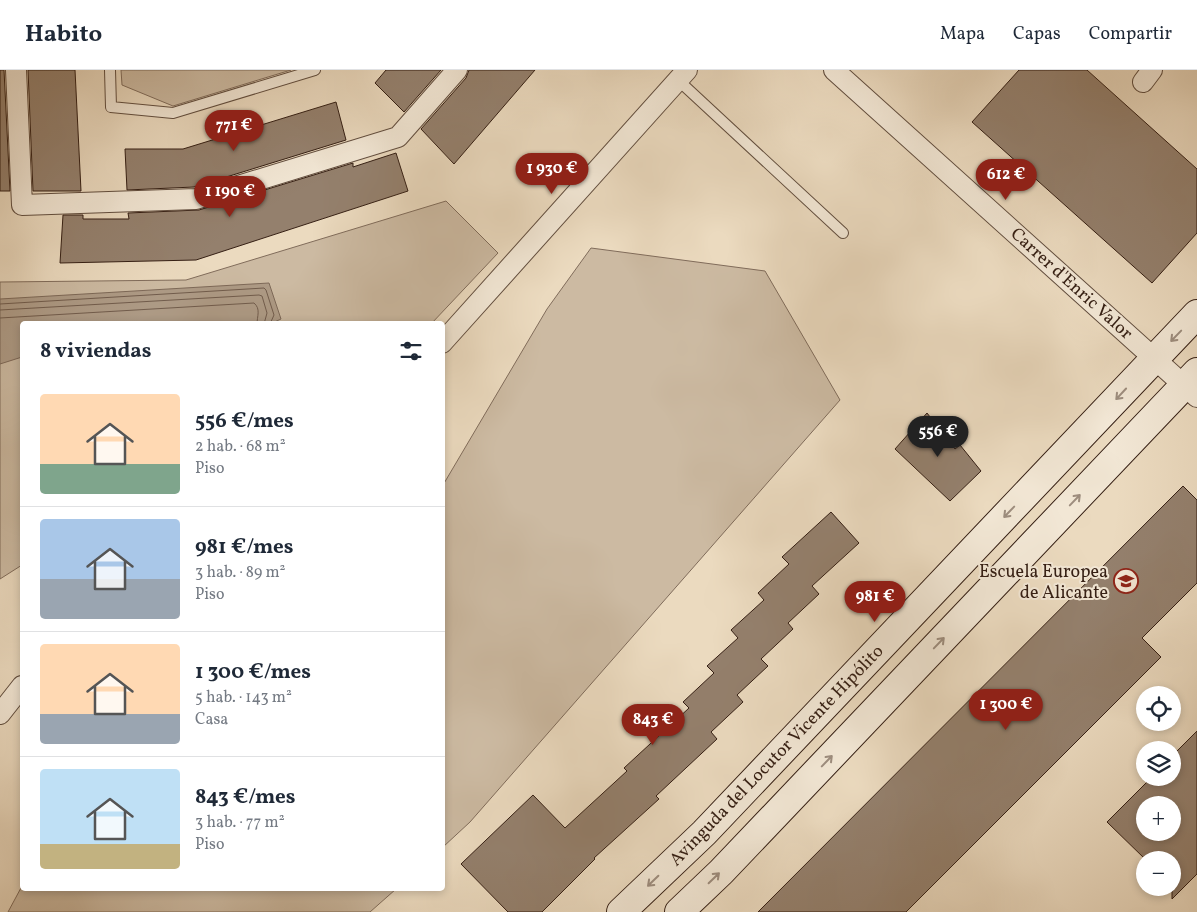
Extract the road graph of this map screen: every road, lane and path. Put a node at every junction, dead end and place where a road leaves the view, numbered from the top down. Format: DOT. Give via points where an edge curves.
graph roads {
  1 [pos="16,70"];
  2 [pos="110,70"];
  3 [pos="315,70"];
  4 [pos="457,70"];
  5 [pos="834,70"];
  6 [pos="682,75"];
  7 [pos="843,233"];
  8 [pos="1197,314"];
  9 [pos="445,339"];
  10 [pos="1154,359"];
  11 [pos="1193,385"];
  12 [pos="20,689"];
  13 [pos="0,714"];
  14 [pos="621,912"];
  15 [pos="679,912"];
  1 -- 4 [label="street" via="22,205 196,199 389,140 398,137"];
  2 -- 3 [label="lane" via="111,107 173,112"];
  5 -- 10 [label="street, Carrer d'Enric Valor"];
  6 -- 7 [label="lane"];
  6 -- 9 [label="street"];
  8 -- 10 [label="main road, Avinguda del Locutor Vicente Hipólito, one-way"];
  10 -- 11 [label="street, Carrer d'Enric Valor"];
  10 -- 14 [label="main road, Avinguda del Locutor Vicente Hipólito, one-way" via="710,826"];
  15 -- 11 [label="main road, one-way"];
  12 -- 13 [label="street"];
}
